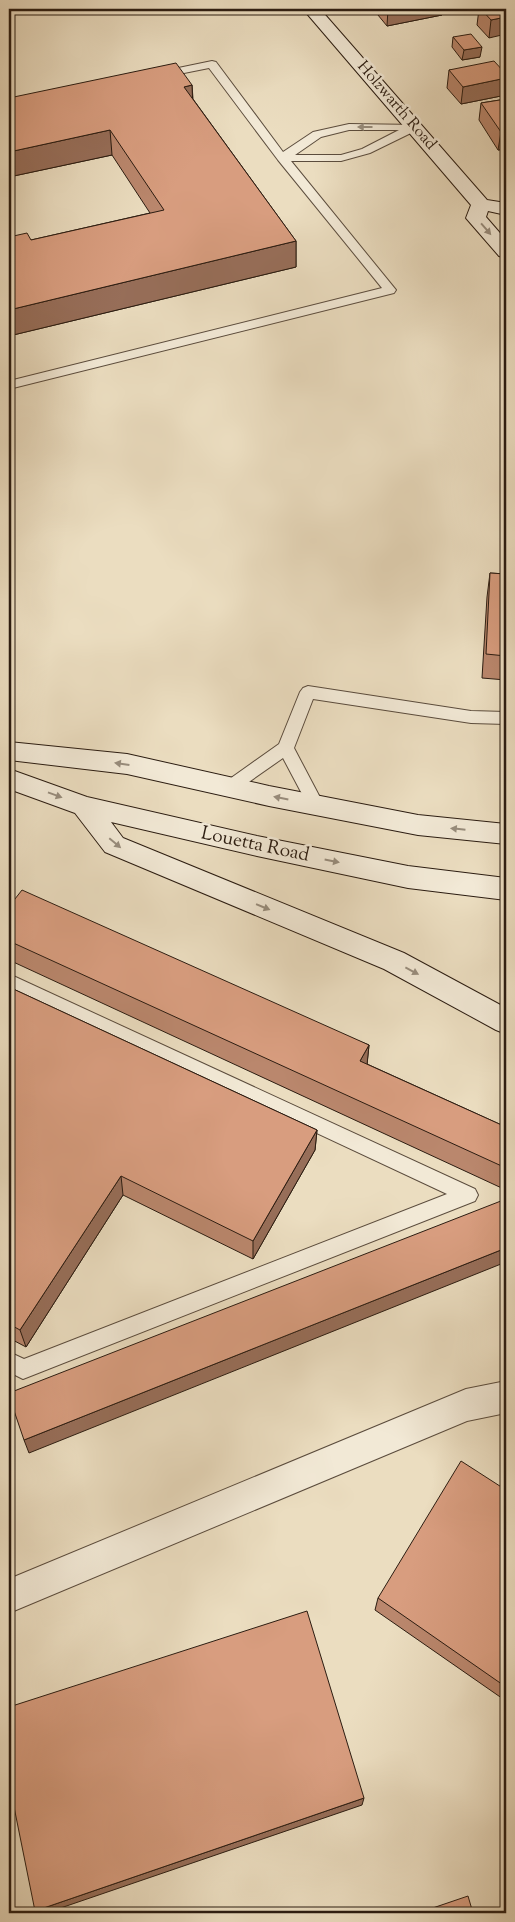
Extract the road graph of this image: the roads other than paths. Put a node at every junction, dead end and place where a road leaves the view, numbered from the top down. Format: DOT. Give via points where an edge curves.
graph roads {
  1 [pos="311,9"];
  2 [pos="145,78"];
  3 [pos="414,128"];
  4 [pos="282,158"];
  5 [pos="481,204"];
  6 [pos="506,209"];
  7 [pos="506,252"];
  8 [pos="9,385"];
  9 [pos="506,718"];
  10 [pos="286,748"];
  11 [pos="9,751"];
  12 [pos="9,779"];
  13 [pos="230,787"];
  14 [pos="316,805"];
  15 [pos="84,806"];
  16 [pos="506,834"];
  17 [pos="506,890"];
  18 [pos="9,981"];
  19 [pos="506,1022"];
  20 [pos="9,1362"];
  21 [pos="506,1397"];
  22 [pos="9,1596"];
  1 -- 3 [label="main road, Holzwarth Road"];
  2 -- 4 [label="lane" via="212,64"];
  3 -- 4 [label="lane" via="366,151 341,158"];
  3 -- 4 [label="lane, one-way" via="349,127 317,134"];
  3 -- 5 [label="main road, Holzwarth Road"];
  4 -- 8 [label="lane" via="390,290"];
  5 -- 6 [label="main road"];
  5 -- 7 [label="main road, one-way" via="476,218"];
  9 -- 10 [label="lane" via="471,717 308,692"];
  10 -- 13 [label="lane"];
  10 -- 14 [label="lane"];
  13 -- 11 [label="main road, one-way" via="127,764"];
  12 -- 15 [label="main road, Louetta Road, one-way"];
  14 -- 13 [label="main road, one-way"];
  16 -- 14 [label="main road, one-way" via="418,825"];
  15 -- 17 [label="main road, Louetta Road, one-way" via="398,875"];
  15 -- 19 [label="main road, one-way" via="114,845 394,961"];
  18 -- 20 [label="lane" via="468,1195 23,1369"];
  21 -- 22 [label="main road" via="466,1405"];
}
